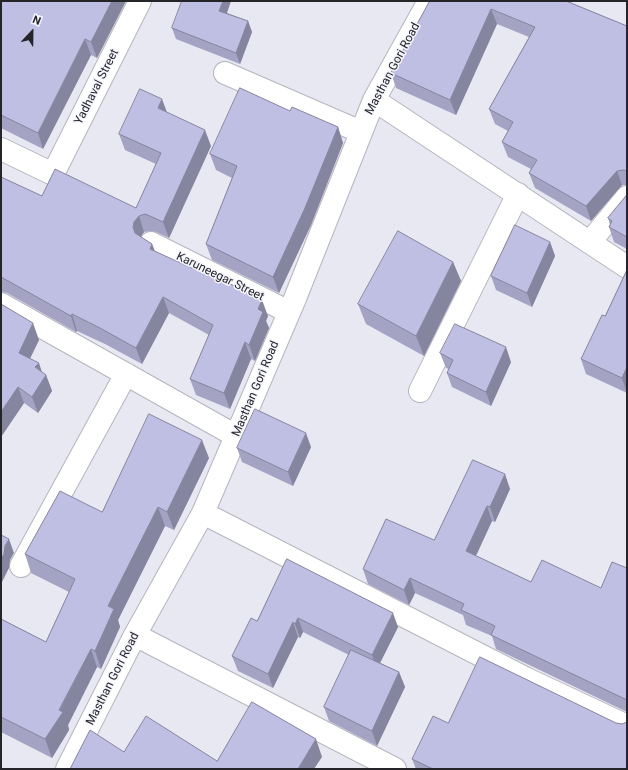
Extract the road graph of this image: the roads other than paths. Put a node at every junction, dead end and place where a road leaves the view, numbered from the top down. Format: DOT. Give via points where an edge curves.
graph roads {
  1 [pos="140,1"];
  2 [pos="429,1"];
  3 [pos="225,73"];
  4 [pos="374,100"];
  5 [pos="361,132"];
  6 [pos="1,149"];
  7 [pos="518,194"];
  8 [pos="627,197"];
  9 [pos="590,242"];
  10 [pos="151,243"];
  11 [pos="627,267"];
  12 [pos="1,304"];
  13 [pos="289,312"];
  14 [pos="126,374"];
  15 [pos="420,391"];
  16 [pos="236,436"];
  17 [pos="203,512"];
  18 [pos="21,566"];
  19 [pos="135,635"];
  20 [pos="627,726"];
  21 [pos="67,769"];
  22 [pos="395,769"];
  1 -- 6 [label="street, Yadhaval Street" via="53,174"];
  2 -- 4 [label="street, Masthan Gori Road"];
  3 -- 5 [label="street"];
  4 -- 5 [label="street, Masthan Gori Road"];
  4 -- 7 [label="street"];
  5 -- 13 [label="street, Masthan Gori Road"];
  7 -- 9 [label="street"];
  7 -- 15 [label="street"];
  8 -- 9 [label="street"];
  9 -- 11 [label="street"];
  10 -- 13 [label="street, Karuneegar Street"];
  12 -- 14 [label="street"];
  13 -- 16 [label="street, Masthan Gori Road"];
  14 -- 16 [label="street"];
  14 -- 18 [label="street"];
  16 -- 17 [label="street, Masthan Gori Road"];
  17 -- 19 [label="street, Masthan Gori Road"];
  17 -- 20 [label="street" via="527,679"];
  19 -- 21 [label="street, Masthan Gori Road"];
  19 -- 22 [label="street"];
}
